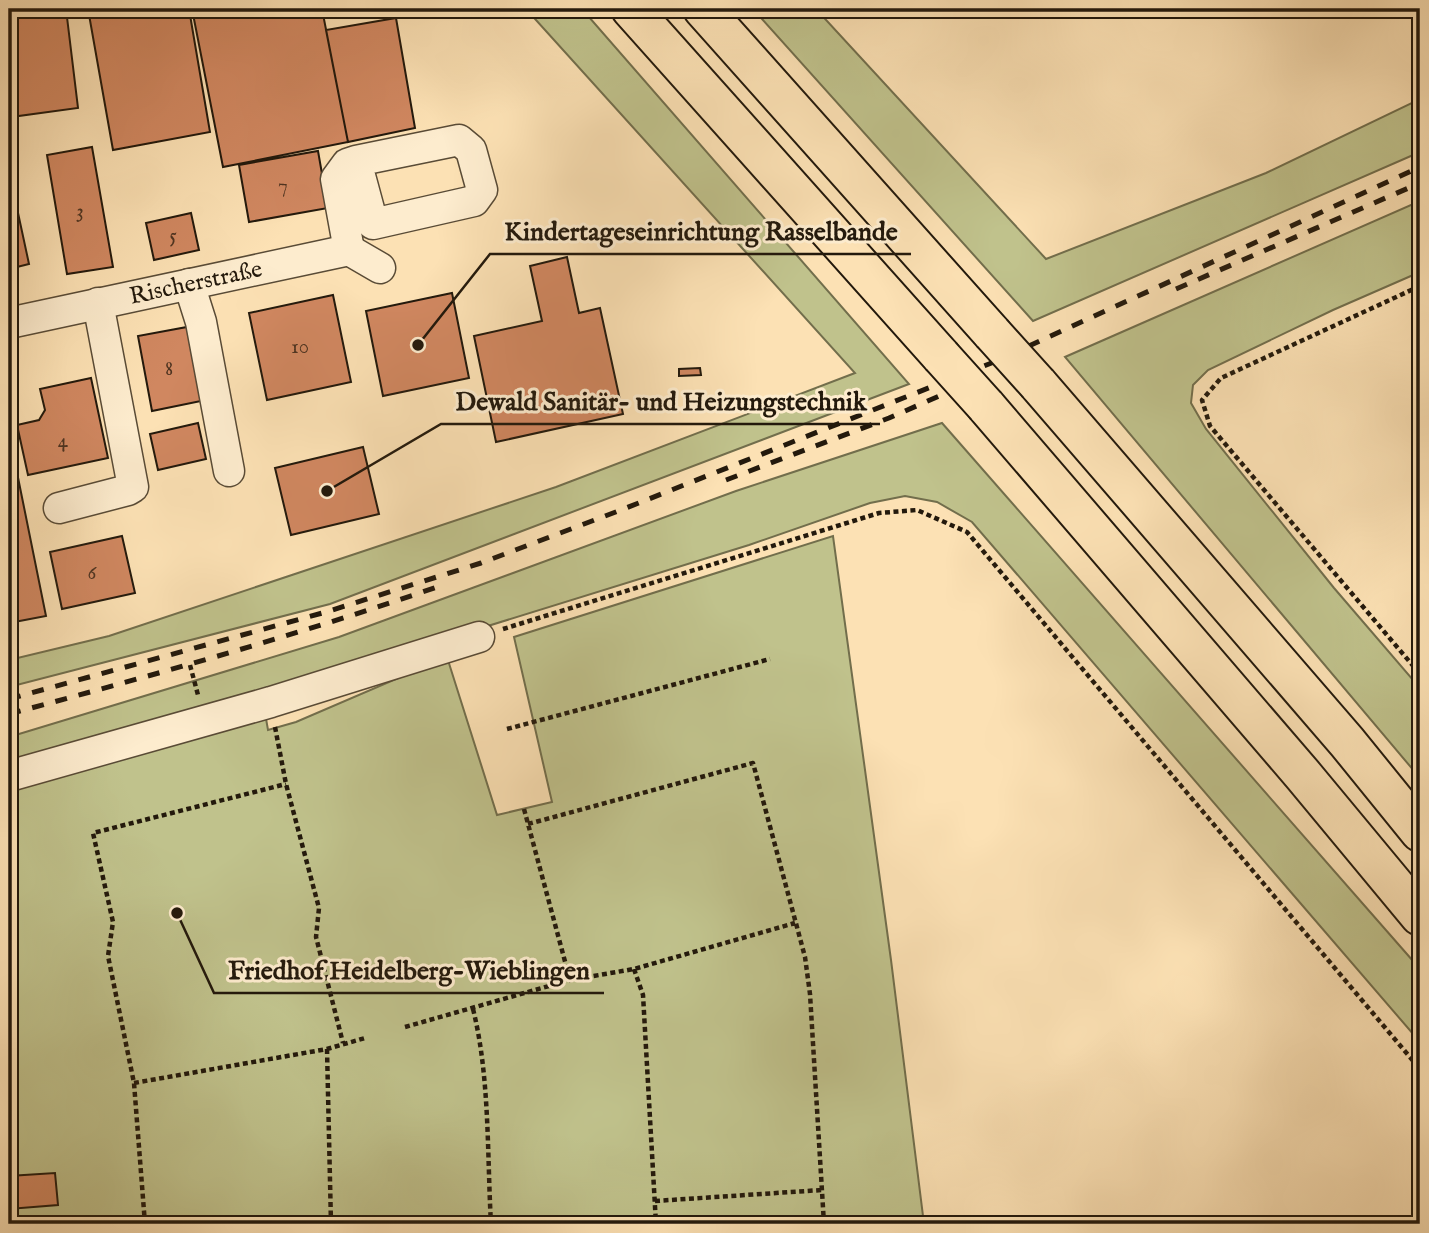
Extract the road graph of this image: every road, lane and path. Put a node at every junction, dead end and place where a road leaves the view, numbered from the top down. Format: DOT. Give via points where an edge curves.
graph roads {
  1 [pos="631,9"];
  2 [pos="703,9"];
  3 [pos="356,162"];
  4 [pos="349,250"];
  5 [pos="380,268"];
  6 [pos="189,284"];
  7 [pos="1420,286"];
  8 [pos="98,303"];
  9 [pos="9,323"];
  10 [pos="229,471"];
  11 [pos="59,508"];
  12 [pos="479,637"];
  13 [pos="770,659"];
  14 [pos="190,665"];
  15 [pos="1420,674"];
  16 [pos="199,699"];
  17 [pos="271,702"];
  18 [pos="508,729"];
  19 [pos="9,776"];
  20 [pos="286,784"];
  21 [pos="524,809"];
  22 [pos="528,824"];
  23 [pos="1420,832"];
  24 [pos="1420,916"];
  25 [pos="795,923"];
  26 [pos="634,969"];
  27 [pos="570,980"];
  28 [pos="473,1009"];
  29 [pos="405,1027"];
  30 [pos="365,1038"];
  31 [pos="343,1043"];
  32 [pos="327,1049"];
  33 [pos="1420,1069"];
  34 [pos="134,1083"];
  35 [pos="822,1190"];
  36 [pos="654,1201"];
  37 [pos="145,1224"];
  38 [pos="331,1224"];
  39 [pos="491,1224"];
  40 [pos="656,1224"];
  41 [pos="824,1224"];
  1 -- 24 [label="highway, bridge" via="986,406"];
  2 -- 23 [label="highway, bridge" via="1038,384"];
  3 -- 4 [label="street" via="347,164 335,179"];
  4 -- 5 [label="street"];
  4 -- 6 [label="street, Rischerstraße"];
  6 -- 8 [label="street, Rischerstraße"];
  6 -- 10 [label="street" via="201,322"];
  7 -- 15 [label="path" via="1221,378 1202,400 1210,426"];
  8 -- 9 [label="street, Rischerstraße"];
  8 -- 11 [label="street" via="133,487"];
  12 -- 17 [label="street"];
  12 -- 33 [label="path" via="879,513 917,510 968,532"];
  13 -- 18 [label="path"];
  14 -- 16 [label="path"];
  17 -- 19 [label="street"];
  17 -- 20 [label="path"];
  20 -- 31 [label="path" via="319,908 316,937"];
  20 -- 34 [label="path" via="93,833 113,922 108,956"];
  21 -- 22 [label="path"];
  22 -- 25 [label="path" via="753,764"];
  22 -- 27 [label="path"];
  25 -- 26 [label="path"];
  25 -- 35 [label="path" via="810,994"];
  26 -- 27 [label="path"];
  26 -- 36 [label="path" via="643,995"];
  27 -- 28 [label="path"];
  28 -- 29 [label="path"];
  28 -- 39 [label="path" via="482,1064"];
  30 -- 31 [label="path"];
  31 -- 32 [label="path"];
  32 -- 34 [label="path"];
  32 -- 38 [label="path"];
  34 -- 37 [label="path"];
  35 -- 36 [label="path"];
  35 -- 41 [label="path"];
  36 -- 40 [label="path"];
}
